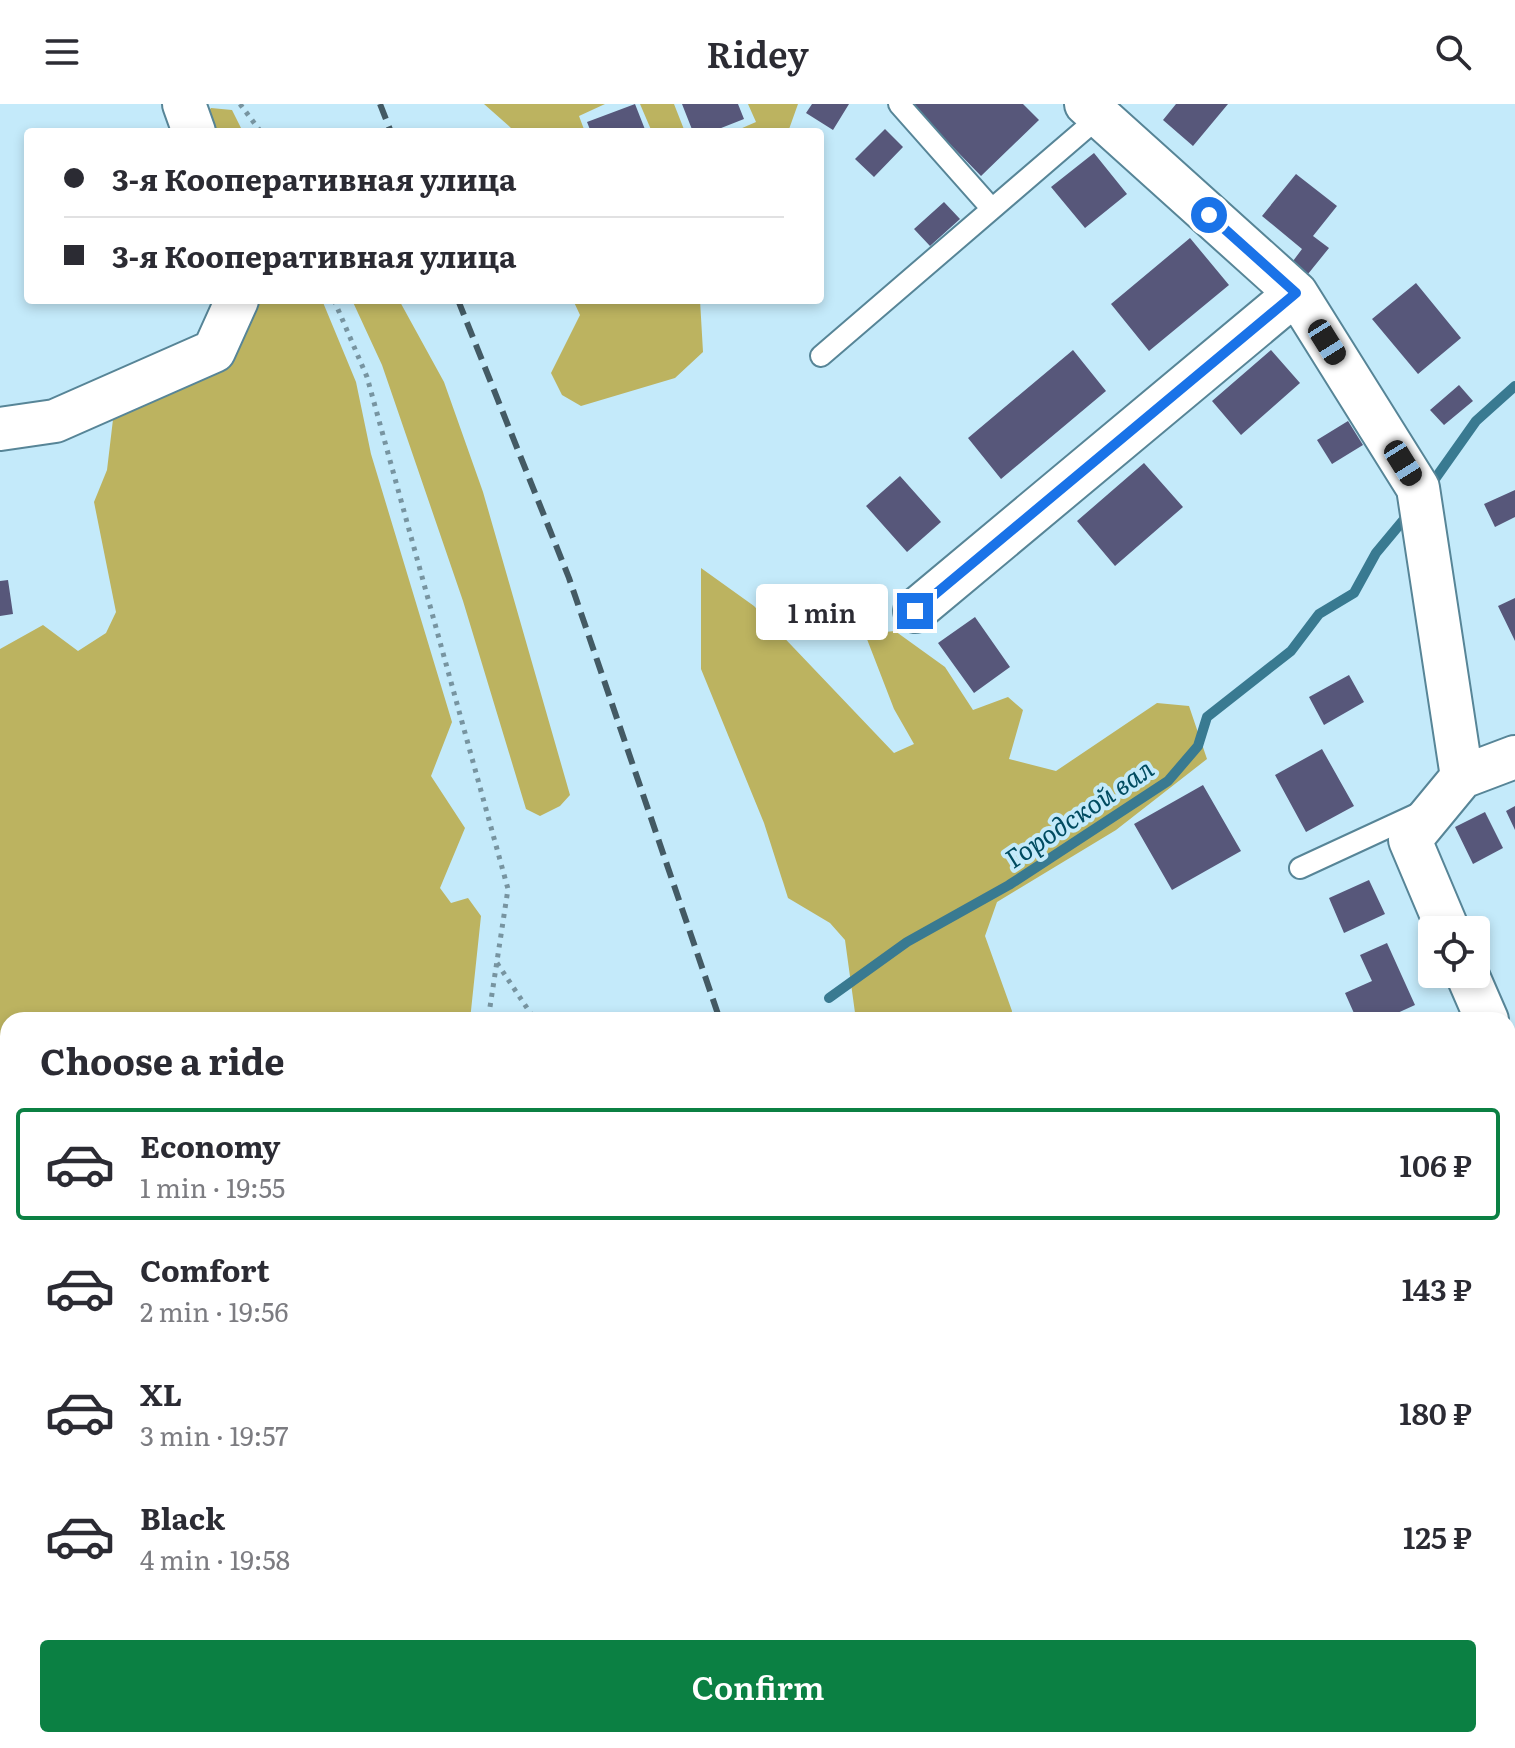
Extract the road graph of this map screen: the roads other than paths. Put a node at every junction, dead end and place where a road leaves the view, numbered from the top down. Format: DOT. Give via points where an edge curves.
graph roads {
  1 [pos="184,104"];
  2 [pos="899,104"];
  3 [pos="1092,110"];
  4 [pos="193,128"];
  5 [pos="992,209"];
  6 [pos="1296,293"];
  7 [pos="235,304"];
  8 [pos="821,356"];
  9 [pos="0,429"];
  10 [pos="915,611"];
  11 [pos="1515,757"];
  12 [pos="1452,790"];
  13 [pos="1300,868"];
  14 [pos="1442,916"];
  15 [pos="1473,988"];
  16 [pos="1484,1012"];
  1 -- 4 [label="street"];
  2 -- 5 [label="lane"];
  3 -- 5 [label="lane"];
  3 -- 6 [label="street"];
  5 -- 8 [label="lane"];
  6 -- 10 [label="street"];
  6 -- 12 [label="street" via="1418,488"];
  7 -- 9 [label="street" via="214,351 55,421"];
  11 -- 12 [label="street"];
  12 -- 13 [label="lane"];
  12 -- 14 [label="street" via="1410,840"];
  15 -- 16 [label="street"];
}
